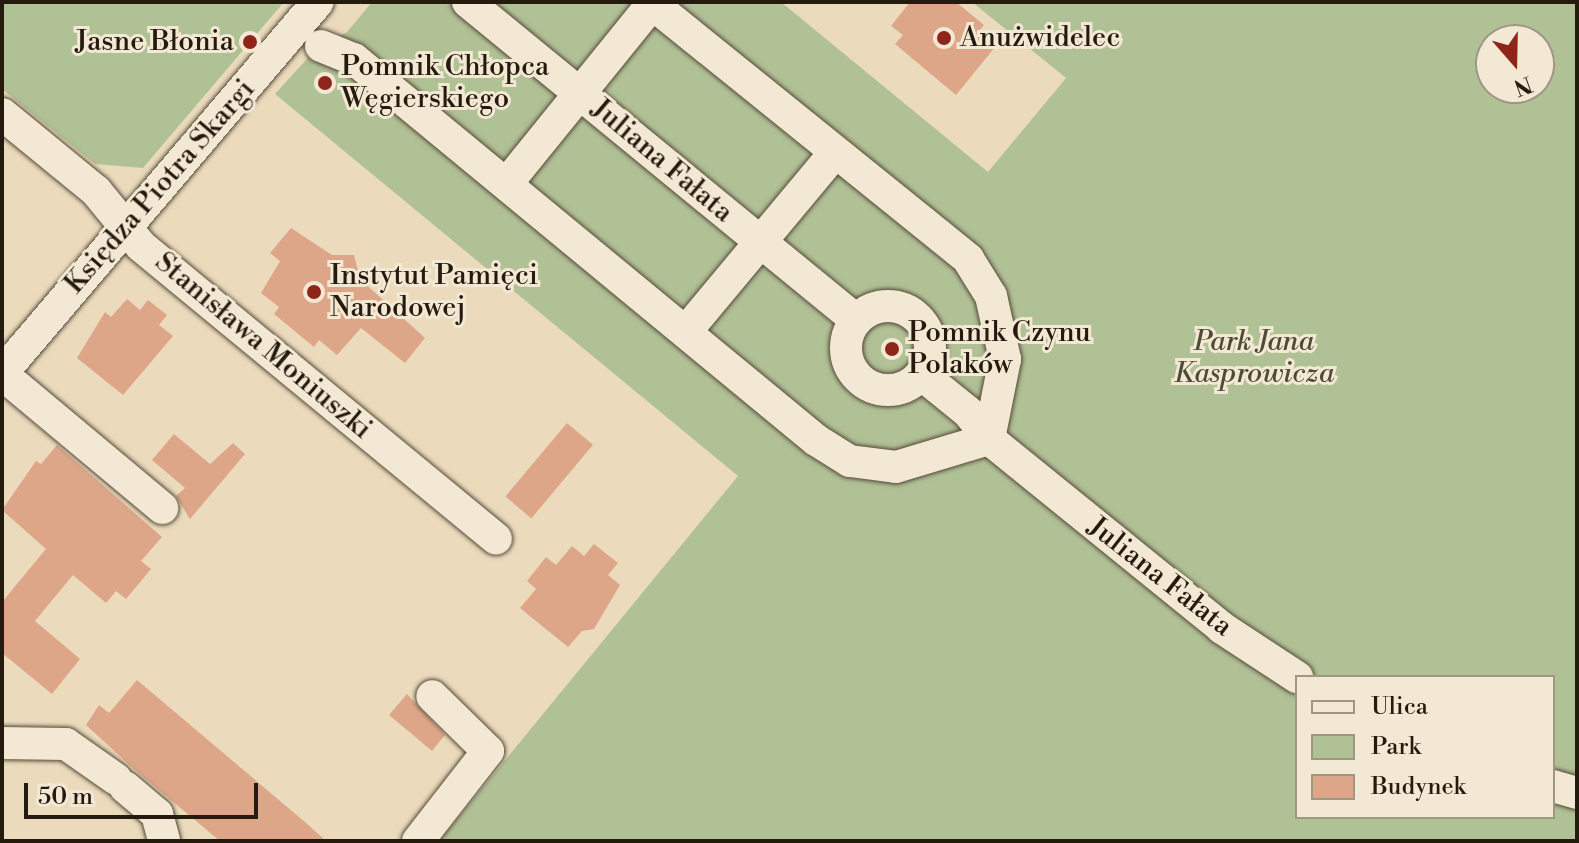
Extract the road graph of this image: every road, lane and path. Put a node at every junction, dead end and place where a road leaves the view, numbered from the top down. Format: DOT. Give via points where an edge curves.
graph roads {
  1 [pos="318,2"];
  2 [pos="468,2"];
  3 [pos="651,3"];
  4 [pos="321,46"];
  5 [pos="580,94"];
  6 [pos="2,114"];
  7 [pos="834,154"];
  8 [pos="508,182"];
  9 [pos="125,230"];
  10 [pos="760,243"];
  11 [pos="856,320"];
  12 [pos="688,329"];
  13 [pos="2,373"];
  14 [pos="921,374"];
  15 [pos="989,439"];
  16 [pos="162,508"];
  17 [pos="496,539"];
  18 [pos="1295,676"];
  19 [pos="432,696"];
  20 [pos="7,737"];
  21 [pos="1555,787"];
  22 [pos="1577,793"];
  23 [pos="164,841"];
  24 [pos="418,841"];
  1 -- 9 [label="street, Księdza Piotra Skargi"];
  2 -- 5 [label="street, Juliana Fałata"];
  3 -- 5 [label="street"];
  3 -- 7 [label="street"];
  4 -- 8 [label="street" via="354,59"];
  5 -- 8 [label="street"];
  5 -- 10 [label="street, Juliana Fałata"];
  6 -- 9 [label="street, Stanisława Moniuszki" via="96,191"];
  7 -- 10 [label="street"];
  7 -- 15 [label="street" via="968,259 991,296 1005,359"];
  8 -- 12 [label="street"];
  9 -- 13 [label="street, Księdza Piotra Skargi"];
  9 -- 17 [label="street, Stanisława Moniuszki"];
  10 -- 11 [label="street, Juliana Fałata"];
  10 -- 12 [label="street"];
  11 -- 14 [label="street" via="881,306 916,316 930,343"];
  11 -- 14 [label="street" via="845,346 860,379 895,389"];
  12 -- 15 [label="street" via="816,440 850,461 896,467"];
  13 -- 16 [label="street"];
  14 -- 15 [label="street, Juliana Fałata" via="968,412"];
  15 -- 18 [label="street, Juliana Fałata" via="1222,628"];
  19 -- 24 [label="street" via="488,751"];
  20 -- 23 [label="street" via="66,744 157,814"];
  21 -- 22 [label="street"];
}
